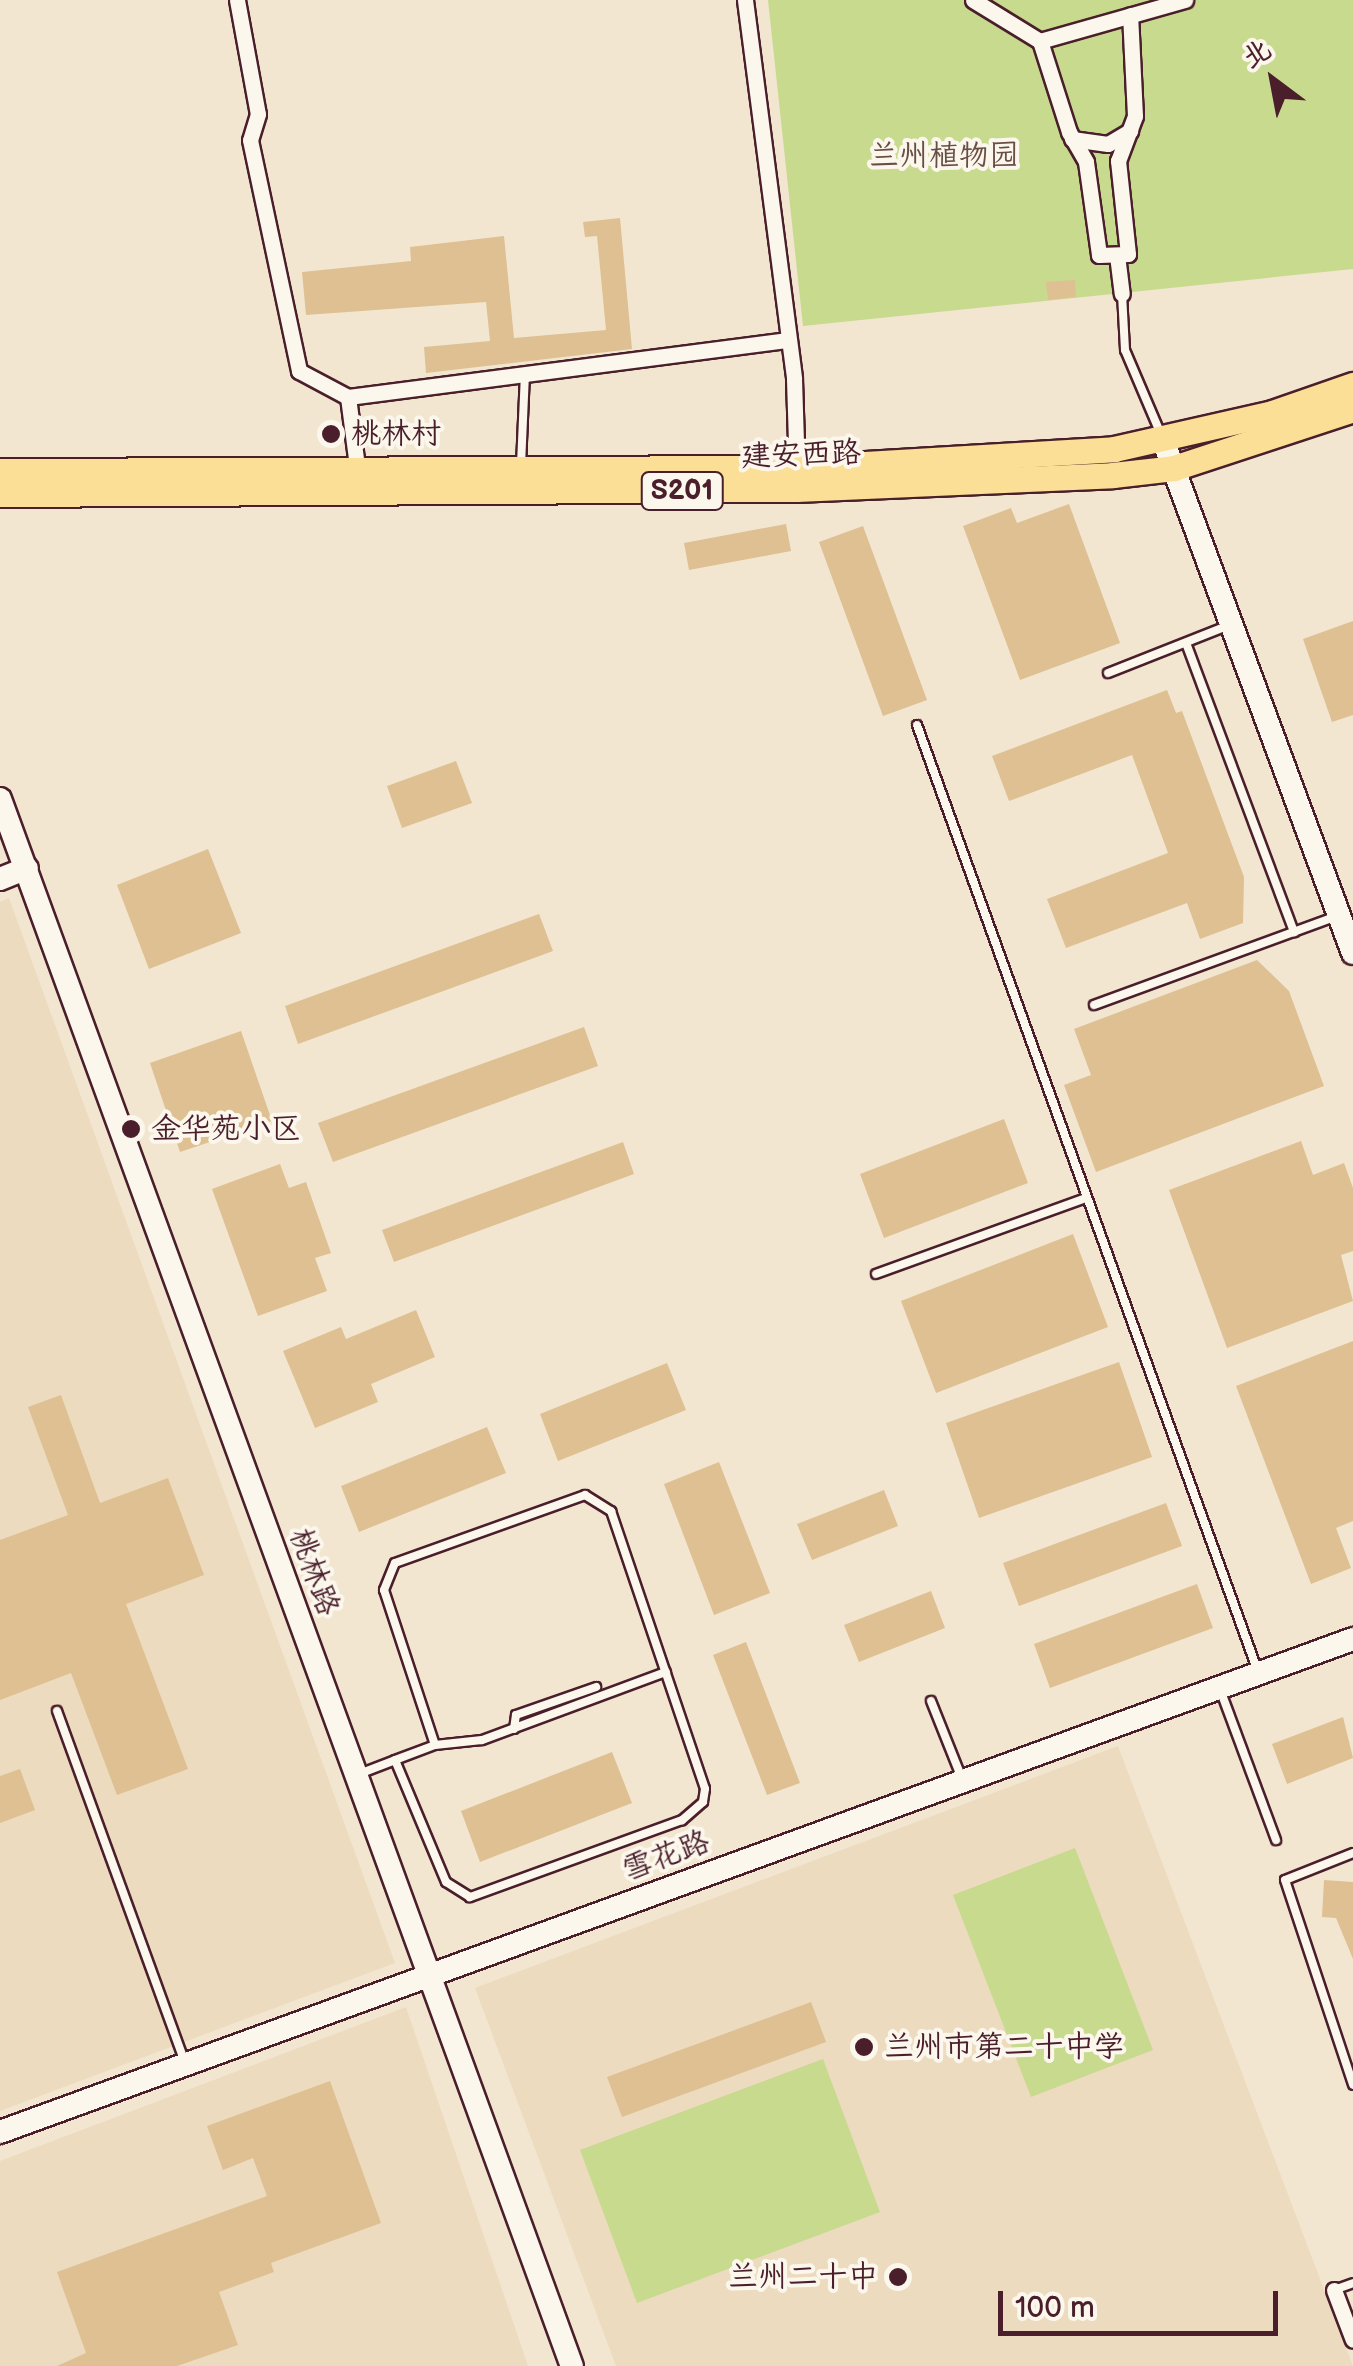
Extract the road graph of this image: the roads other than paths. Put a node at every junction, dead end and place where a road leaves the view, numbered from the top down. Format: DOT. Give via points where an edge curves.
graph roads {
  1 [pos="237,0"];
  2 [pos="745,0"];
  3 [pos="973,0"];
  4 [pos="1185,0"];
  5 [pos="1130,16"];
  6 [pos="1040,41"];
  7 [pos="1130,132"];
  8 [pos="1072,139"];
  9 [pos="1117,254"];
  10 [pos="1122,294"];
  11 [pos="786,340"];
  12 [pos="525,374"];
  13 [pos="1353,384"];
  14 [pos="348,397"];
  15 [pos="1353,409"];
  16 [pos="1163,440"];
  17 [pos="1174,468"];
  18 [pos="0,471"];
  19 [pos="520,472"];
  20 [pos="358,474"];
  21 [pos="796,478"];
  22 [pos="0,494"];
  23 [pos="1232,624"];
  24 [pos="1186,643"];
  25 [pos="1108,673"];
  26 [pos="917,725"];
  27 [pos="0,799"];
  28 [pos="27,868"];
  29 [pos="0,880"];
  30 [pos="1339,916"];
  31 [pos="1294,932"];
  32 [pos="1353,954"];
  33 [pos="1094,1005"];
  34 [pos="1084,1199"];
  35 [pos="876,1274"];
  36 [pos="1353,1639"];
  37 [pos="666,1672"];
  38 [pos="1258,1674"];
  39 [pos="596,1687"];
  40 [pos="1220,1688"];
  41 [pos="931,1701"];
  42 [pos="56,1711"];
  43 [pos="514,1728"];
  44 [pos="435,1744"];
  45 [pos="394,1760"];
  46 [pos="355,1776"];
  47 [pos="962,1780"];
  48 [pos="1276,1840"];
  49 [pos="1353,1853"];
  50 [pos="427,1974"];
  51 [pos="186,2063"];
  52 [pos="1353,2085"];
  53 [pos="0,2132"];
  54 [pos="1353,2283"];
  55 [pos="1334,2290"];
  56 [pos="1353,2340"];
  57 [pos="572,2366"];
  1 -- 14 [label="street" via="258,114 250,140 299,372"];
  2 -- 11 [label="street"];
  3 -- 6 [label="street"];
  4 -- 5 [label="street"];
  5 -- 6 [label="street"];
  5 -- 7 [label="street"];
  6 -- 8 [label="street"];
  7 -- 8 [label="street" via="1108,144"];
  7 -- 9 [label="street" via="1118,161 1128,254"];
  8 -- 9 [label="street" via="1086,162 1099,255"];
  9 -- 10 [label="street"];
  10 -- 16 [label="lane" via="1124,350"];
  11 -- 12 [label="street"];
  11 -- 21 [label="street" via="794,379"];
  12 -- 14 [label="street"];
  12 -- 19 [label="lane"];
  13 -- 16 [label="main road, 建安西路 / S201" via="1272,414"];
  14 -- 20 [label="street"];
  15 -- 17 [label="main road, 建安西路 / S201"];
  16 -- 17 [label="street"];
  16 -- 21 [label="main road, 建安西路 / S201"];
  17 -- 21 [label="main road, 建安西路 / S201"];
  17 -- 23 [label="street"];
  18 -- 20 [label="main road, 建安西路 / S201"];
  19 -- 20 [label="main road, 建安西路 / S201"];
  19 -- 21 [label="main road, 建安西路 / S201"];
  21 -- 22 [label="main road, 建安西路 / S201"];
  23 -- 24 [label="lane"];
  23 -- 30 [label="street"];
  24 -- 25 [label="lane"];
  24 -- 31 [label="lane"];
  26 -- 34 [label="lane"];
  27 -- 28 [label="street, 桃林路"];
  28 -- 29 [label="street"];
  28 -- 46 [label="street, 桃林路"];
  30 -- 31 [label="lane"];
  30 -- 32 [label="street"];
  31 -- 33 [label="lane"];
  34 -- 35 [label="lane"];
  34 -- 38 [label="lane"];
  36 -- 38 [label="street, 雪花路"];
  37 -- 43 [label="lane"];
  37 -- 44 [label="lane" via="612,1511 585,1495 395,1563 384,1590"];
  37 -- 45 [label="lane" via="705,1789 703,1802 682,1820 470,1897 446,1882 428,1850"];
  38 -- 40 [label="street, 雪花路"];
  39 -- 43 [label="lane" via="516,1715"];
  40 -- 47 [label="street, 雪花路"];
  40 -- 48 [label="lane"];
  41 -- 47 [label="lane"];
  42 -- 51 [label="lane"];
  43 -- 44 [label="lane" via="482,1740"];
  44 -- 45 [label="lane"];
  45 -- 46 [label="lane"];
  46 -- 50 [label="street, 桃林路"];
  47 -- 50 [label="street, 雪花路"];
  49 -- 52 [label="lane" via="1285,1880"];
  50 -- 51 [label="street, 雪花路"];
  50 -- 57 [label="street, 桃林路"];
  51 -- 53 [label="street, 雪花路"];
  54 -- 55 [label="lane"];
  55 -- 56 [label="street"];
}
